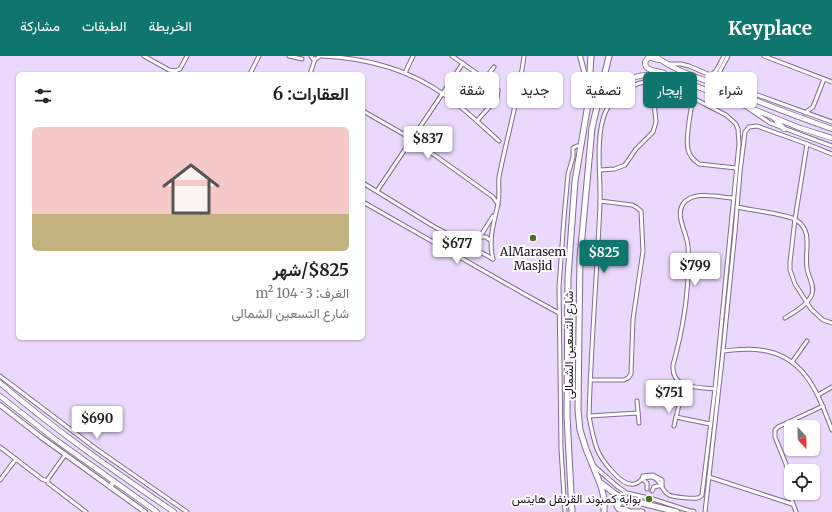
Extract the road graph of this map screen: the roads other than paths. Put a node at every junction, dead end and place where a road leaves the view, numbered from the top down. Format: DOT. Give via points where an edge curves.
graph roads {
  1 [pos="144,56"];
  2 [pos="187,56"];
  3 [pos="259,56"];
  4 [pos="289,56"];
  5 [pos="311,56"];
  6 [pos="321,56"];
  7 [pos="365,56"];
  8 [pos="413,56"];
  9 [pos="452,56"];
  10 [pos="524,56"];
  11 [pos="580,56"];
  12 [pos="590,56"];
  13 [pos="609,56"];
  14 [pos="655,56"];
  15 [pos="724,56"];
  16 [pos="728,56"];
  17 [pos="764,56"];
  18 [pos="302,59"];
  19 [pos="315,59"];
  20 [pos="364,61"];
  21 [pos="662,61"];
  22 [pos="463,63"];
  23 [pos="667,64"];
  24 [pos="494,68"];
  25 [pos="251,72"];
  26 [pos="311,72"];
  27 [pos="475,72"];
  28 [pos="491,72"];
  29 [pos="585,72"];
  30 [pos="590,72"];
  31 [pos="605,72"];
  32 [pos="660,72"];
  33 [pos="715,72"];
  34 [pos="720,72"];
  35 [pos="405,73"];
  36 [pos="705,73"];
  37 [pos="824,79"];
  38 [pos="643,82"];
  39 [pos="832,82"];
  40 [pos="443,94"];
  41 [pos="757,95"];
  42 [pos="765,98"];
  43 [pos="697,100"];
  44 [pos="762,104"];
  45 [pos="813,107"];
  46 [pos="487,108"];
  47 [pos="587,108"];
  48 [pos="596,108"];
  49 [pos="655,108"];
  50 [pos="692,108"];
  51 [pos="748,108"];
  52 [pos="750,108"];
  53 [pos="365,112"];
  54 [pos="805,113"];
  55 [pos="773,117"];
  56 [pos="816,117"];
  57 [pos="476,121"];
  58 [pos="810,122"];
  59 [pos="832,122"];
  60 [pos="820,125"];
  61 [pos="832,128"];
  62 [pos="784,129"];
  63 [pos="807,130"];
  64 [pos="817,134"];
  65 [pos="832,138"];
  66 [pos="412,139"];
  67 [pos="500,141"];
  68 [pos="807,144"];
  69 [pos="581,146"];
  70 [pos="832,146"];
  71 [pos="832,154"];
  72 [pos="736,168"];
  73 [pos="600,170"];
  74 [pos="365,184"];
  75 [pos="377,191"];
  76 [pos="733,198"];
  77 [pos="600,201"];
  78 [pos="365,203"];
  79 [pos="498,204"];
  80 [pos="737,207"];
  81 [pos="494,215"];
  82 [pos="795,219"];
  83 [pos="480,237"];
  84 [pos="491,241"];
  85 [pos="473,248"];
  86 [pos="568,277"];
  87 [pos="580,278"];
  88 [pos="567,291"];
  89 [pos="579,292"];
  90 [pos="806,302"];
  91 [pos="559,313"];
  92 [pos="785,318"];
  93 [pos="832,323"];
  94 [pos="807,341"];
  95 [pos="723,351"];
  96 [pos="792,362"];
  97 [pos="0,376"];
  98 [pos="591,380"];
  99 [pos="0,383"];
  100 [pos="832,387"];
  101 [pos="715,389"];
  102 [pos="818,395"];
  103 [pos="0,396"];
  104 [pos="637,401"];
  105 [pos="0,405"];
  106 [pos="679,405"];
  107 [pos="823,406"];
  108 [pos="638,413"];
  109 [pos="589,416"];
  110 [pos="676,417"];
  111 [pos="639,423"];
  112 [pos="710,424"];
  113 [pos="674,426"];
  114 [pos="832,430"];
  115 [pos="0,447"];
  116 [pos="66,455"];
  117 [pos="16,459"];
  118 [pos="592,465"];
  119 [pos="709,477"];
  120 [pos="642,479"];
  121 [pos="0,480"];
  122 [pos="47,481"];
  123 [pos="114,481"];
  124 [pos="600,482"];
  125 [pos="662,485"];
  126 [pos="110,487"];
  127 [pos="645,497"];
  128 [pos="650,498"];
  129 [pos="631,501"];
  130 [pos="792,504"];
  131 [pos="86,512"];
  132 [pos="145,512"];
  133 [pos="158,512"];
  134 [pos="174,512"];
  135 [pos="188,512"];
  136 [pos="565,512"];
  137 [pos="572,512"];
  138 [pos="604,512"];
  139 [pos="628,512"];
  140 [pos="642,512"];
  141 [pos="677,512"];
  142 [pos="693,512"];
  143 [pos="705,512"];
  144 [pos="796,512"];
  1 -- 2 [label="street" via="173,71 180,69"];
  3 -- 25 [label="street"];
  4 -- 18 [label="street"];
  5 -- 19 [label="street"];
  6 -- 19 [label="street"];
  6 -- 20 [label="street"];
  7 -- 20 [label="street"];
  8 -- 35 [label="street"];
  9 -- 22 [label="street"];
  10 -- 79 [label="street" via="522,76 499,178"];
  11 -- 29 [label="street"];
  12 -- 30 [label="main road, شارع التسعين الشمالى"];
  13 -- 31 [label="main road, شارع التسعين الشمالى"];
  14 -- 21 [label="main road"];
  15 -- 33 [label="street"];
  16 -- 34 [label="street"];
  17 -- 37 [label="street"];
  19 -- 26 [label="street"];
  20 -- 35 [label="street"];
  21 -- 23 [label="main road"];
  21 -- 32 [label="main road" via="649,58 645,65 648,69"];
  22 -- 27 [label="street"];
  22 -- 40 [label="street"];
  23 -- 36 [label="street" via="681,64"];
  23 -- 44 [label="main road"];
  24 -- 28 [label="street"];
  35 -- 40 [label="street"];
  37 -- 39 [label="street"];
  37 -- 45 [label="street"];
  38 -- 73 [label="street" via="624,90 605,112 601,127"];
  40 -- 57 [label="street"];
  40 -- 66 [label="street"];
  41 -- 42 [label="street"];
  42 -- 44 [label="main road"];
  42 -- 54 [label="street"];
  43 -- 72 [label="street" via="726,114 736,124 739,137"];
  44 -- 58 [label="main road"];
  45 -- 54 [label="street"];
  45 -- 56 [label="street"];
  46 -- 57 [label="street"];
  47 -- 69 [label="main road, شارع التسعين الشمالى"];
  48 -- 87 [label="main road, شارع التسعين الشمالى" via="591,135"];
  49 -- 73 [label="street" via="656,122 653,132 627,163 615,170"];
  50 -- 72 [label="street" via="687,143 690,156 699,164"];
  51 -- 62 [label="street"];
  52 -- 55 [label="main road"];
  53 -- 66 [label="street"];
  54 -- 56 [label="street"];
  55 -- 62 [label="main road"];
  55 -- 63 [label="main road"];
  56 -- 59 [label="street"];
  57 -- 67 [label="street"];
  58 -- 60 [label="main road"];
  58 -- 63 [label="main road" via="811,128"];
  60 -- 61 [label="main road"];
  60 -- 64 [label="main road" via="816,129"];
  62 -- 70 [label="street"];
  63 -- 64 [label="main road"];
  64 -- 65 [label="main road"];
  66 -- 75 [label="street"];
  66 -- 79 [label="street" via="493,197"];
  68 -- 71 [label="street"];
  68 -- 80 [label="street" via="757,126 749,127 744,134"];
  68 -- 82 [label="street"];
  69 -- 86 [label="main road, شارع التسعين الشمالى" via="574,193"];
  69 -- 91 [label="street" via="573,148 573,159 568,174"];
  72 -- 76 [label="street"];
  73 -- 77 [label="street"];
  74 -- 75 [label="street"];
  75 -- 85 [label="street"];
  76 -- 101 [label="street"];
  76 -- 101 [label="street" via="693,197 684,203 680,213 688,245 688,278 684,321 672,371 679,383 686,386"];
  77 -- 98 [label="street"];
  77 -- 98 [label="street" via="632,205 641,211 643,251 633,319 631,374 624,380"];
  78 -- 91 [label="street"];
  79 -- 81 [label="street"];
  80 -- 82 [label="street"];
  80 -- 95 [label="street"];
  81 -- 83 [label="street"];
  81 -- 84 [label="street"];
  82 -- 90 [label="street" via="790,270"];
  82 -- 90 [label="street" via="802,226 808,242 807,269 813,291"];
  83 -- 84 [label="street" via="486,237"];
  83 -- 85 [label="street"];
  84 -- 85 [label="street" via="493,259"];
  86 -- 87 [label="main road" via="573,281"];
  86 -- 88 [label="main road, شارع التسعين الشمالى"];
  87 -- 89 [label="main road, شارع التسعين الشمالى"];
  88 -- 89 [label="main road" via="574,289"];
  88 -- 137 [label="main road, شارع التسعين الشمالى" via="567,416"];
  89 -- 118 [label="main road, شارع التسعين الشمالى" via="579,421 581,437"];
  90 -- 92 [label="street"];
  90 -- 93 [label="street" via="818,317"];
  91 -- 136 [label="street" via="561,449"];
  94 -- 96 [label="street"];
  95 -- 96 [label="street" via="760,350 778,354"];
  95 -- 119 [label="street"];
  96 -- 102 [label="street" via="805,373"];
  97 -- 135 [label="street" via="95,448"];
  98 -- 109 [label="street"];
  99 -- 134 [label="main road" via="101,462"];
  100 -- 102 [label="street"];
  101 -- 112 [label="street"];
  102 -- 107 [label="street"];
  103 -- 123 [label="main road"];
  104 -- 108 [label="street"];
  105 -- 116 [label="street"];
  106 -- 110 [label="street"];
  107 -- 114 [label="street"];
  107 -- 130 [label="street" via="778,427 775,433 787,469"];
  108 -- 109 [label="street"];
  108 -- 111 [label="street"];
  109 -- 120 [label="street" via="594,442 607,466 629,484"];
  110 -- 112 [label="street"];
  110 -- 113 [label="street"];
  112 -- 125 [label="street" via="700,497 695,499 671,496"];
  115 -- 117 [label="street"];
  116 -- 122 [label="street"];
  116 -- 126 [label="street"];
  117 -- 121 [label="street"];
  117 -- 122 [label="street"];
  118 -- 124 [label="main road, شارع التسعين الشمالى"];
  118 -- 127 [label="street" via="621,489"];
  119 -- 130 [label="street"];
  119 -- 143 [label="street"];
  120 -- 125 [label="street" via="652,478"];
  120 -- 127 [label="street" via="647,483"];
  122 -- 131 [label="street"];
  123 -- 126 [label="main road"];
  123 -- 133 [label="main road"];
  124 -- 129 [label="main road" via="614,493"];
  124 -- 138 [label="main road, شارع التسعين الشمالى"];
  125 -- 128 [label="street" via="654,487"];
  126 -- 132 [label="street"];
  127 -- 128 [label="street"];
  128 -- 142 [label="street"];
  129 -- 139 [label="main road" via="620,502 617,505 619,509"];
  129 -- 141 [label="main road"];
  130 -- 144 [label="street"];
  139 -- 140 [label="main road"];
}
